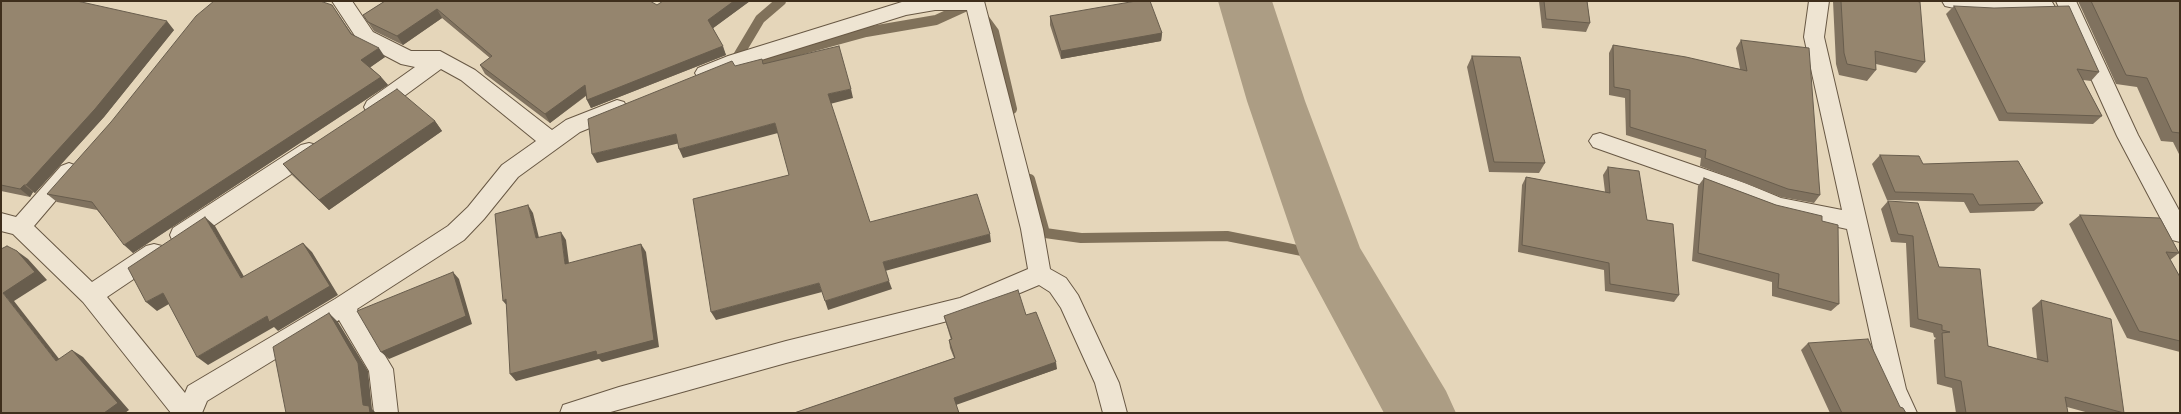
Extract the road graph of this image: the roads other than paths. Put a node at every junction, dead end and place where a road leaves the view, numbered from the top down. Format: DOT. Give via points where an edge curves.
graph roads {
  1 [pos="342,1"];
  2 [pos="1819,1"];
  3 [pos="1952,1"];
  4 [pos="973,2"];
  5 [pos="2067,4"];
  6 [pos="440,59"];
  7 [pos="683,81"];
  8 [pos="632,102"];
  9 [pos="356,119"];
  10 [pos="323,141"];
  11 [pos="1600,141"];
  12 [pos="552,142"];
  13 [pos="81,158"];
  14 [pos="1856,222"];
  15 [pos="11,225"];
  16 [pos="2180,233"];
  17 [pos="1040,274"];
  18 [pos="91,295"];
  19 [pos="343,306"];
  20 [pos="186,413"];
  21 [pos="190,413"];
  22 [pos="386,413"];
  23 [pos="572,413"];
  24 [pos="1115,413"];
  25 [pos="1905,413"];
  1 -- 6 [label="street" via="366,36 408,59"];
  2 -- 14 [label="street" via="1814,37"];
  3 -- 5 [label="street" via="1986,8"];
  4 -- 7 [label="street" via="935,3 905,8 735,61"];
  4 -- 17 [label="street" via="1032,229"];
  5 -- 16 [label="street" via="2128,136"];
  6 -- 9 [label="street" via="398,92"];
  6 -- 12 [label="street" via="468,75"];
  8 -- 12 [label="street" via="573,126"];
  10 -- 18 [label="street"];
  11 -- 14 [label="street" via="1738,189 1778,206"];
  12 -- 19 [label="street" via="510,171 456,233"];
  13 -- 15 [label="street"];
  14 -- 25 [label="street" via="1894,389"];
  15 -- 18 [label="street"];
  17 -- 23 [label="street" via="963,307 619,398"];
  17 -- 24 [label="street" via="1058,285 1070,302 1107,383"];
  18 -- 20 [label="street"];
  19 -- 21 [label="street" via="197,394"];
  19 -- 22 [label="street" via="381,369"];
}
